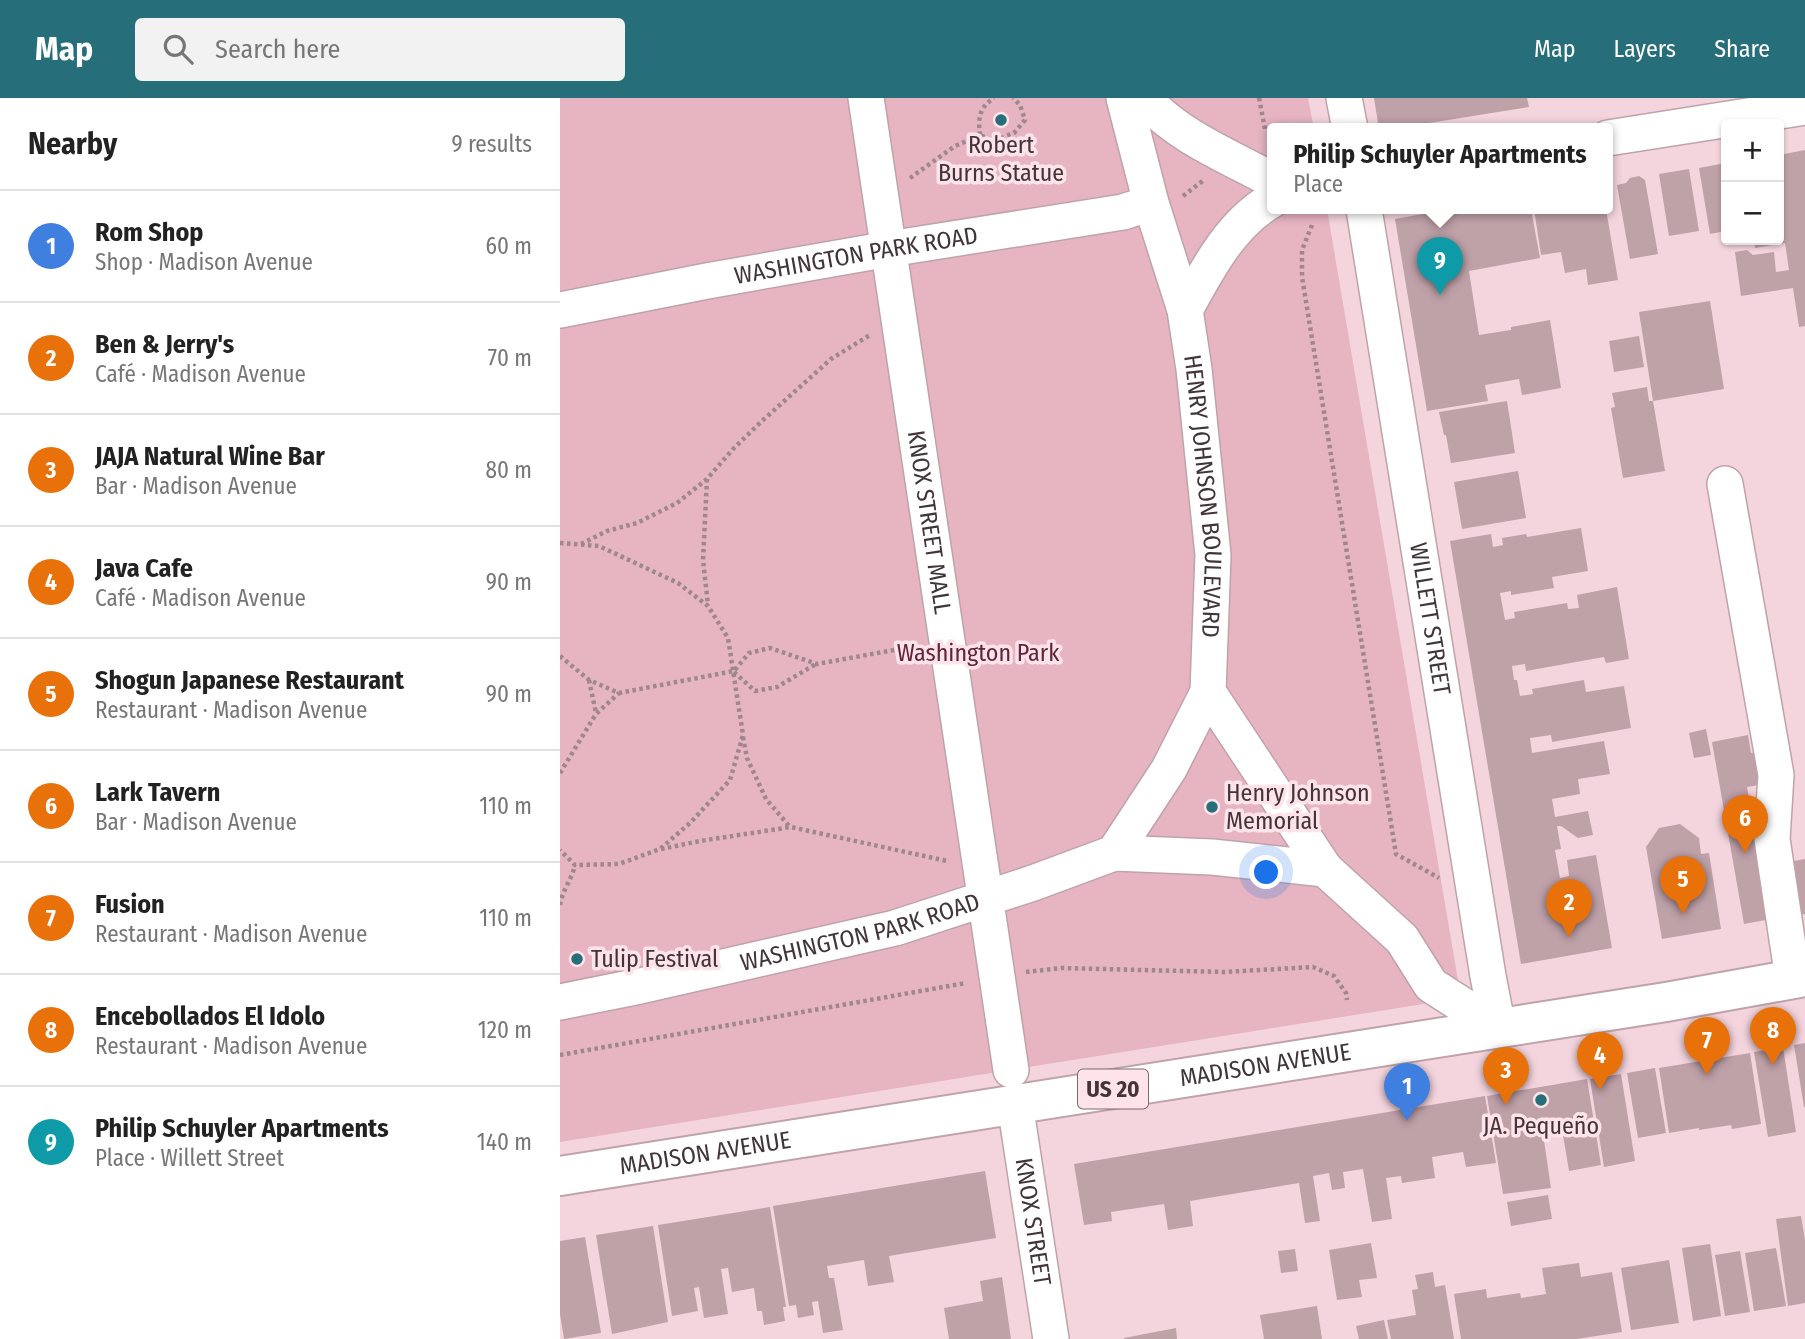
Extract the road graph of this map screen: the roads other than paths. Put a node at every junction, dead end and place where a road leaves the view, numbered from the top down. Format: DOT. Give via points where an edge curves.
graph roads {
  1 [pos="866,98"];
  2 [pos="1124,98"];
  3 [pos="1144,98"];
  4 [pos="1344,98"];
  5 [pos="1805,107"];
  6 [pos="1349,123"];
  7 [pos="1613,137"];
  8 [pos="1267,177"];
  9 [pos="1165,202"];
  10 [pos="1267,203"];
  11 [pos="1365,214"];
  12 [pos="889,249"];
  13 [pos="560,310"];
  14 [pos="1185,310"];
  15 [pos="1725,484"];
  16 [pos="1208,692"];
  17 [pos="1114,853"];
  18 [pos="1325,869"];
  19 [pos="984,883"];
  20 [pos="1799,978"];
  21 [pos="560,1002"];
  22 [pos="1498,1028"];
  23 [pos="1013,1087"];
  24 [pos="560,1176"];
  25 [pos="1051,1339"];
  1 -- 12 [label="street, KNOX STREET MALL"];
  2 -- 9 [label="street, HENRY JOHNSON BOULEVARD"];
  3 -- 8 [label="street" via="1191,137"];
  4 -- 6 [label="street"];
  5 -- 7 [label="street"];
  9 -- 12 [label="street, WASHINGTON PARK ROAD"];
  9 -- 14 [label="street, HENRY JOHNSON BOULEVARD"];
  10 -- 14 [label="street" via="1227,241"];
  11 -- 22 [label="street, WILLETT STREET"];
  12 -- 13 [label="street, WASHINGTON PARK ROAD"];
  12 -- 19 [label="street, KNOX STREET MALL"];
  14 -- 16 [label="street, HENRY JOHNSON BOULEVARD" via="1213,555"];
  15 -- 20 [label="street" via="1776,775 1772,839"];
  16 -- 17 [label="street" via="1169,769"];
  16 -- 18 [label="street"];
  17 -- 18 [label="street, WASHINGTON PARK ROAD"];
  17 -- 19 [label="street, WASHINGTON PARK ROAD" via="1034,883"];
  18 -- 22 [label="street" via="1402,939 1431,985"];
  19 -- 21 [label="street, WASHINGTON PARK ROAD" via="895,928"];
  19 -- 23 [label="street, KNOX STREET MALL"];
  20 -- 22 [label="main road, MADISON AVENUE / US 20"];
  22 -- 23 [label="main road, MADISON AVENUE / US 20"];
  23 -- 24 [label="main road, MADISON AVENUE / US 20"];
  23 -- 25 [label="street, KNOX STREET"];
}
